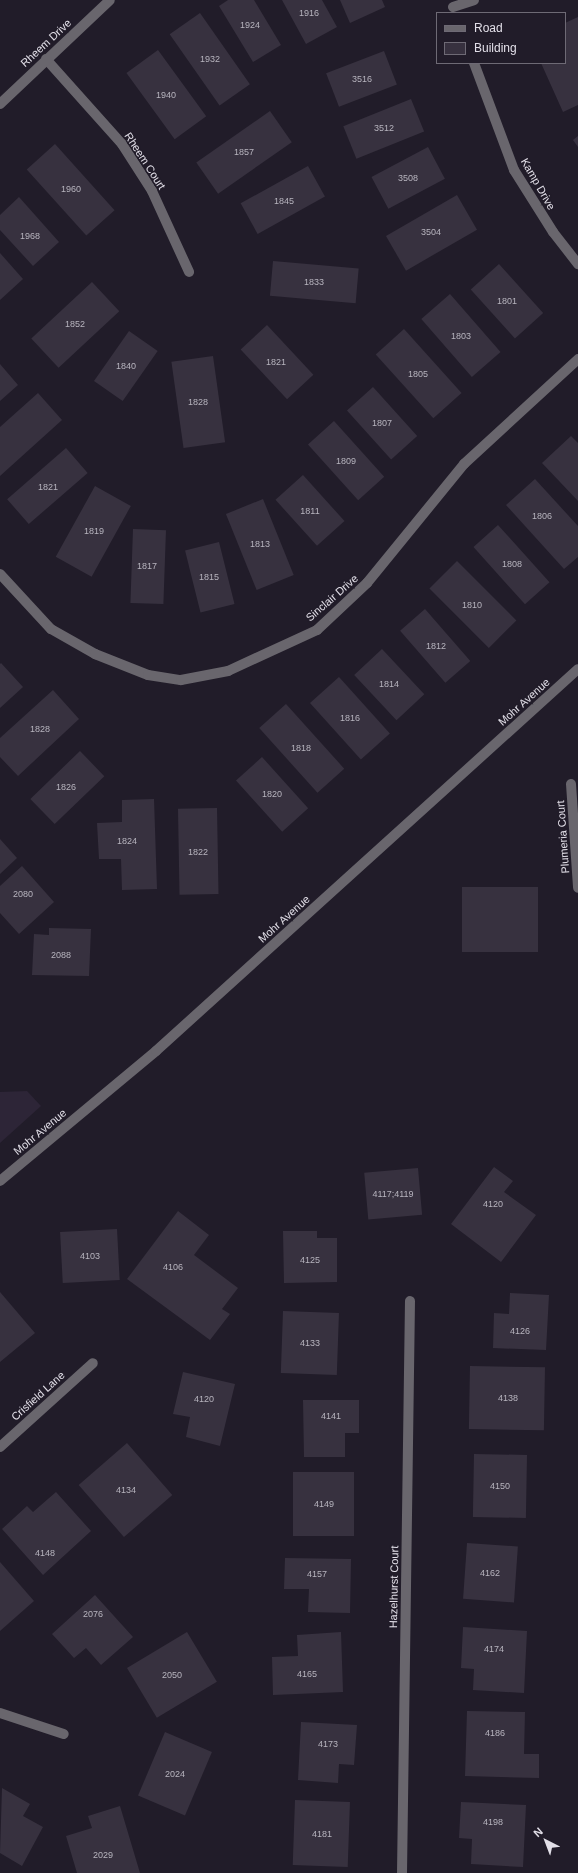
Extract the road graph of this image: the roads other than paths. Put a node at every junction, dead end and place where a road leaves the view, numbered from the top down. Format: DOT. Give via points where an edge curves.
graph roads {
  1 [pos="110,0"];
  2 [pos="474,0"];
  3 [pos="453,7"];
  4 [pos="46,59"];
  5 [pos="474,64"];
  6 [pos="0,104"];
  7 [pos="578,264"];
  8 [pos="189,272"];
  9 [pos="578,359"];
  10 [pos="0,574"];
  11 [pos="578,669"];
  12 [pos="571,784"];
  13 [pos="578,888"];
  14 [pos="0,1181"];
  15 [pos="410,1301"];
  16 [pos="93,1363"];
  17 [pos="0,1447"];
  18 [pos="0,1713"];
  19 [pos="64,1734"];
  20 [pos="402,1873"];
  1 -- 4 [label="street, Rheem Drive"];
  2 -- 3 [label="street"];
  4 -- 6 [label="street, Rheem Drive"];
  4 -- 8 [label="street, Rheem Court" via="122,144 152,192"];
  5 -- 7 [label="street, Kamp Drive" via="514,170 553,232"];
  9 -- 10 [label="street, Sinclair Drive" via="464,464 367,583 317,630 228,671 181,680 148,675 95,654 52,629"];
  11 -- 14 [label="street, Mohr Avenue" via="156,1051"];
  12 -- 13 [label="street, Plumeria Court"];
  15 -- 20 [label="street, Hazelhurst Court"];
  16 -- 17 [label="street, Crisfield Lane"];
  18 -- 19 [label="street"];
}
